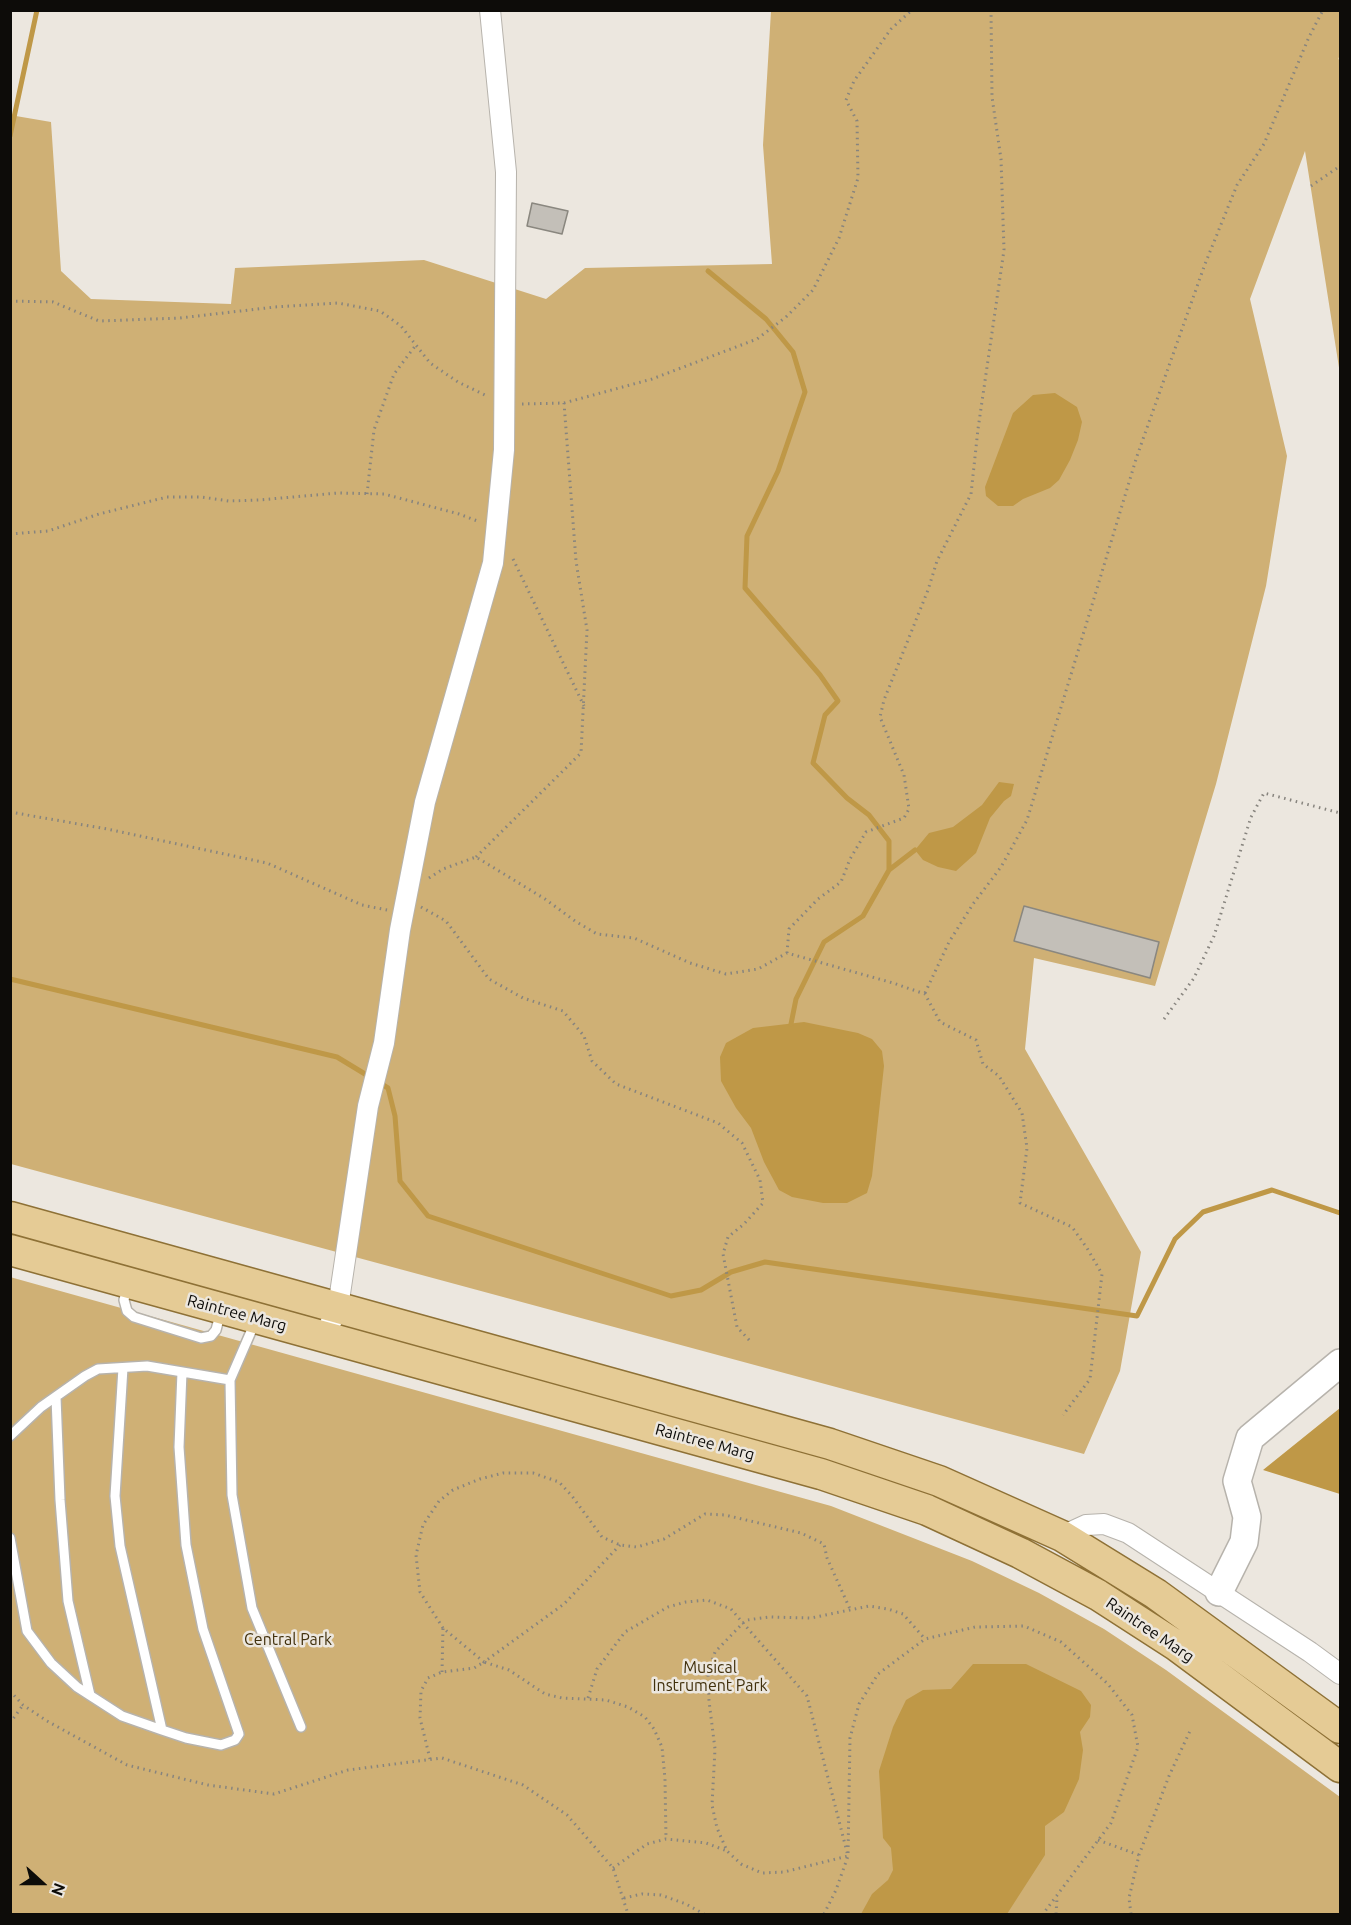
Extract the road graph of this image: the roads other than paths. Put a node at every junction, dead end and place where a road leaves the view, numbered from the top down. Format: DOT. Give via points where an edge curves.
graph roads {
  1 [pos="490,10"];
  2 [pos="10,1217"];
  3 [pos="10,1250"];
  4 [pos="338,1307"];
  5 [pos="256,1318"];
  6 [pos="324,1337"];
  7 [pos="1341,1363"];
  8 [pos="123,1368"];
  9 [pos="182,1372"];
  10 [pos="230,1380"];
  11 [pos="56,1396"];
  12 [pos="10,1436"];
  13 [pos="1062,1536"];
  14 [pos="10,1538"];
  15 [pos="1219,1592"];
  16 [pos="1341,1674"];
  17 [pos="90,1695"];
  18 [pos="301,1726"];
  19 [pos="1341,1728"];
  20 [pos="162,1730"];
  21 [pos="1341,1767"];
  1 -- 4 [label="street" via="506,172 504,450 493,563 425,802 403,913 384,1044 368,1106"];
  2 -- 4 [label="main road, Raintree Marg"];
  3 -- 5 [label="main road, Raintree Marg"];
  4 -- 6 [label="street"];
  4 -- 13 [label="main road, Raintree Marg" via="853,1451 939,1481"];
  5 -- 6 [label="main road, Raintree Marg"];
  5 -- 10 [label="lane"];
  6 -- 21 [label="main road, Raintree Marg" via="821,1474 927,1510 1098,1595 1177,1646"];
  7 -- 15 [label="street" via="1250,1438 1237,1481 1247,1516 1244,1542"];
  8 -- 9 [label="lane" via="147,1366"];
  8 -- 11 [label="lane" via="98,1369"];
  8 -- 20 [label="lane" via="115,1496 120,1546"];
  9 -- 10 [label="lane"];
  9 -- 20 [label="lane" via="179,1447 186,1545 203,1629 239,1734 236,1740 221,1745"];
  10 -- 18 [label="lane" via="232,1495 252,1608"];
  11 -- 12 [label="lane"];
  11 -- 17 [label="lane" via="69,1601"];
  13 -- 15 [label="street" via="1086,1525 1104,1524 1128,1533"];
  13 -- 19 [label="main road, Raintree Marg" via="1156,1594"];
  14 -- 17 [label="lane" via="27,1631 51,1663"];
  15 -- 16 [label="street"];
  17 -- 20 [label="lane" via="122,1716"];
}
